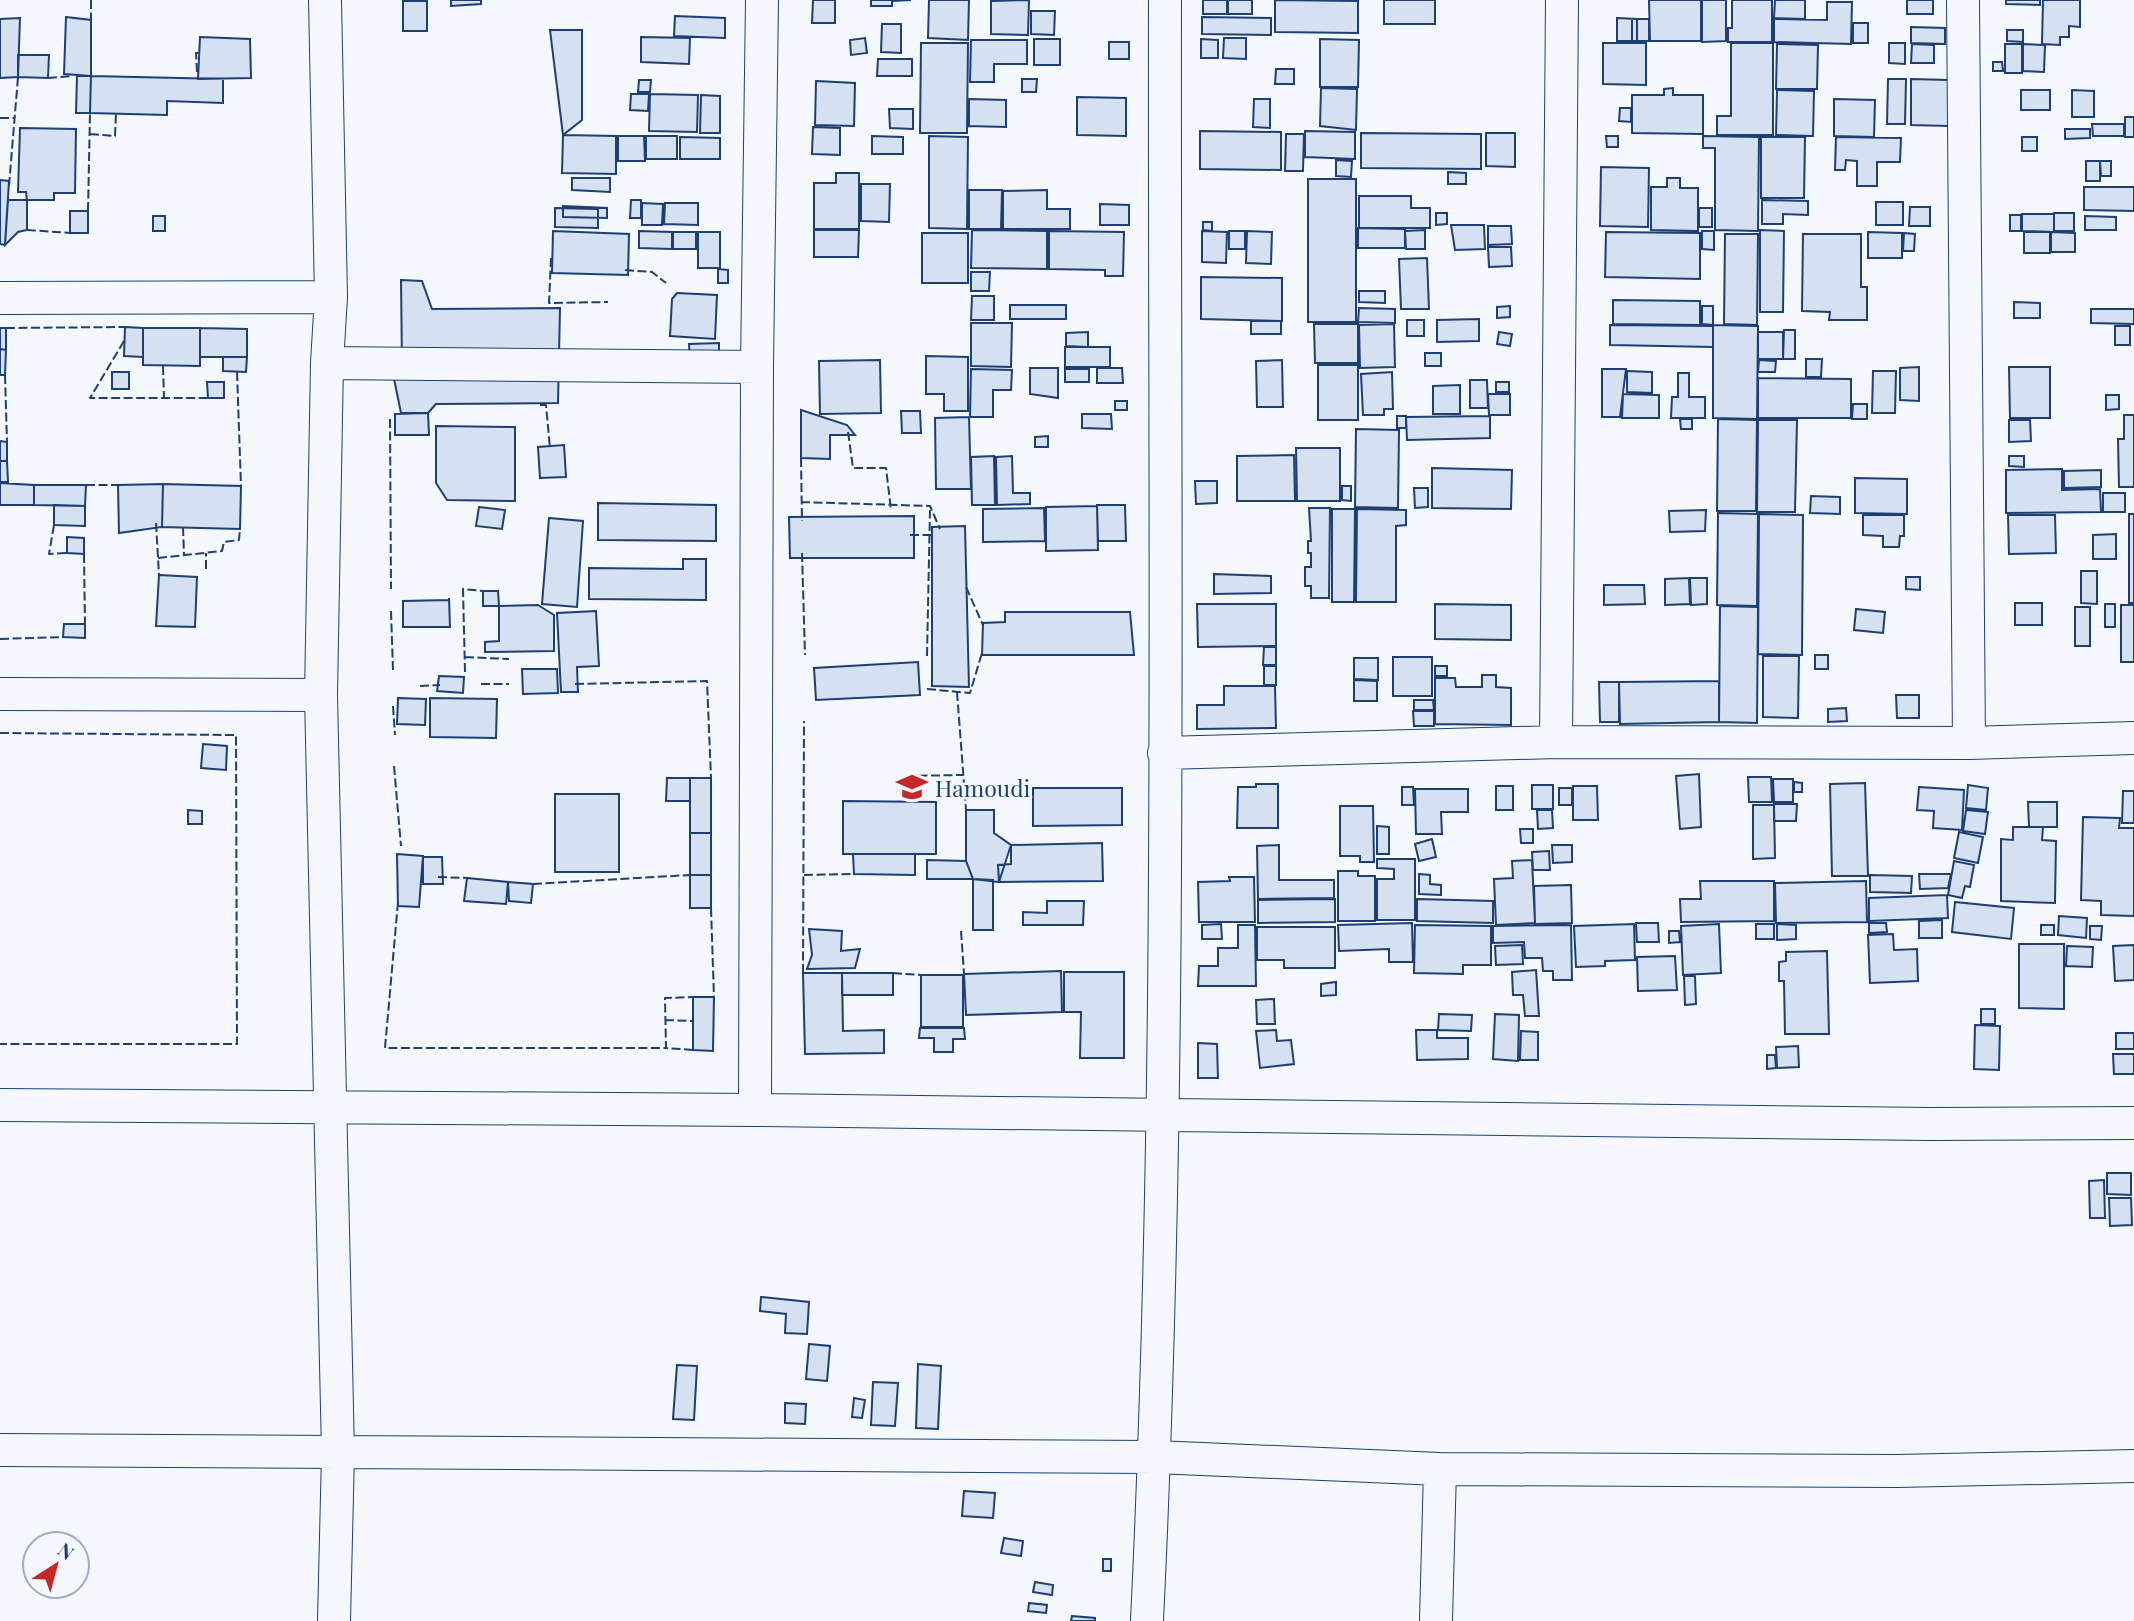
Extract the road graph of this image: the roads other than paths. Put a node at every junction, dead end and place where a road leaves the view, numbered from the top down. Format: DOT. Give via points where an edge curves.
graph roads {
  1 [pos="325,0"];
  2 [pos="762,0"];
  3 [pos="1165,0"];
  4 [pos="1562,0"];
  5 [pos="1963,0"];
  6 [pos="331,297"];
  7 [pos="0,298"];
  8 [pos="327,363"];
  9 [pos="757,367"];
  10 [pos="0,694"];
  11 [pos="321,695"];
  12 [pos="2134,738"];
  13 [pos="1556,743"];
  14 [pos="1969,743"];
  15 [pos="1164,753"];
  16 [pos="0,1105"];
  17 [pos="328,1107"];
  18 [pos="755,1110"];
  19 [pos="1164,1114"];
  20 [pos="2134,1123"];
  21 [pos="0,1450"];
  22 [pos="338,1453"];
  23 [pos="1155,1457"];
  24 [pos="2134,1466"];
  25 [pos="1440,1469"];
  26 [pos="334,1621"];
  27 [pos="1147,1621"];
  28 [pos="1436,1621"];
  1 -- 6 [label="street"];
  2 -- 9 [label="street"];
  3 -- 15 [label="street"];
  4 -- 13 [label="street"];
  5 -- 14 [label="street"];
  6 -- 7 [label="street"];
  6 -- 8 [label="street"];
  8 -- 9 [label="street"];
  8 -- 11 [label="street"];
  9 -- 18 [label="street"];
  10 -- 11 [label="street"];
  11 -- 17 [label="street"];
  12 -- 14 [label="street"];
  13 -- 14 [label="street"];
  13 -- 15 [label="street"];
  15 -- 19 [label="street"];
  16 -- 17 [label="street"];
  17 -- 18 [label="street"];
  17 -- 22 [label="street"];
  18 -- 19 [label="street"];
  19 -- 20 [label="street"];
  19 -- 23 [label="street"];
  21 -- 22 [label="street"];
  22 -- 23 [label="street"];
  22 -- 26 [label="street"];
  23 -- 25 [label="street"];
  23 -- 27 [label="street"];
  24 -- 25 [label="street" via="1897,1471"];
  25 -- 28 [label="street"];
}
